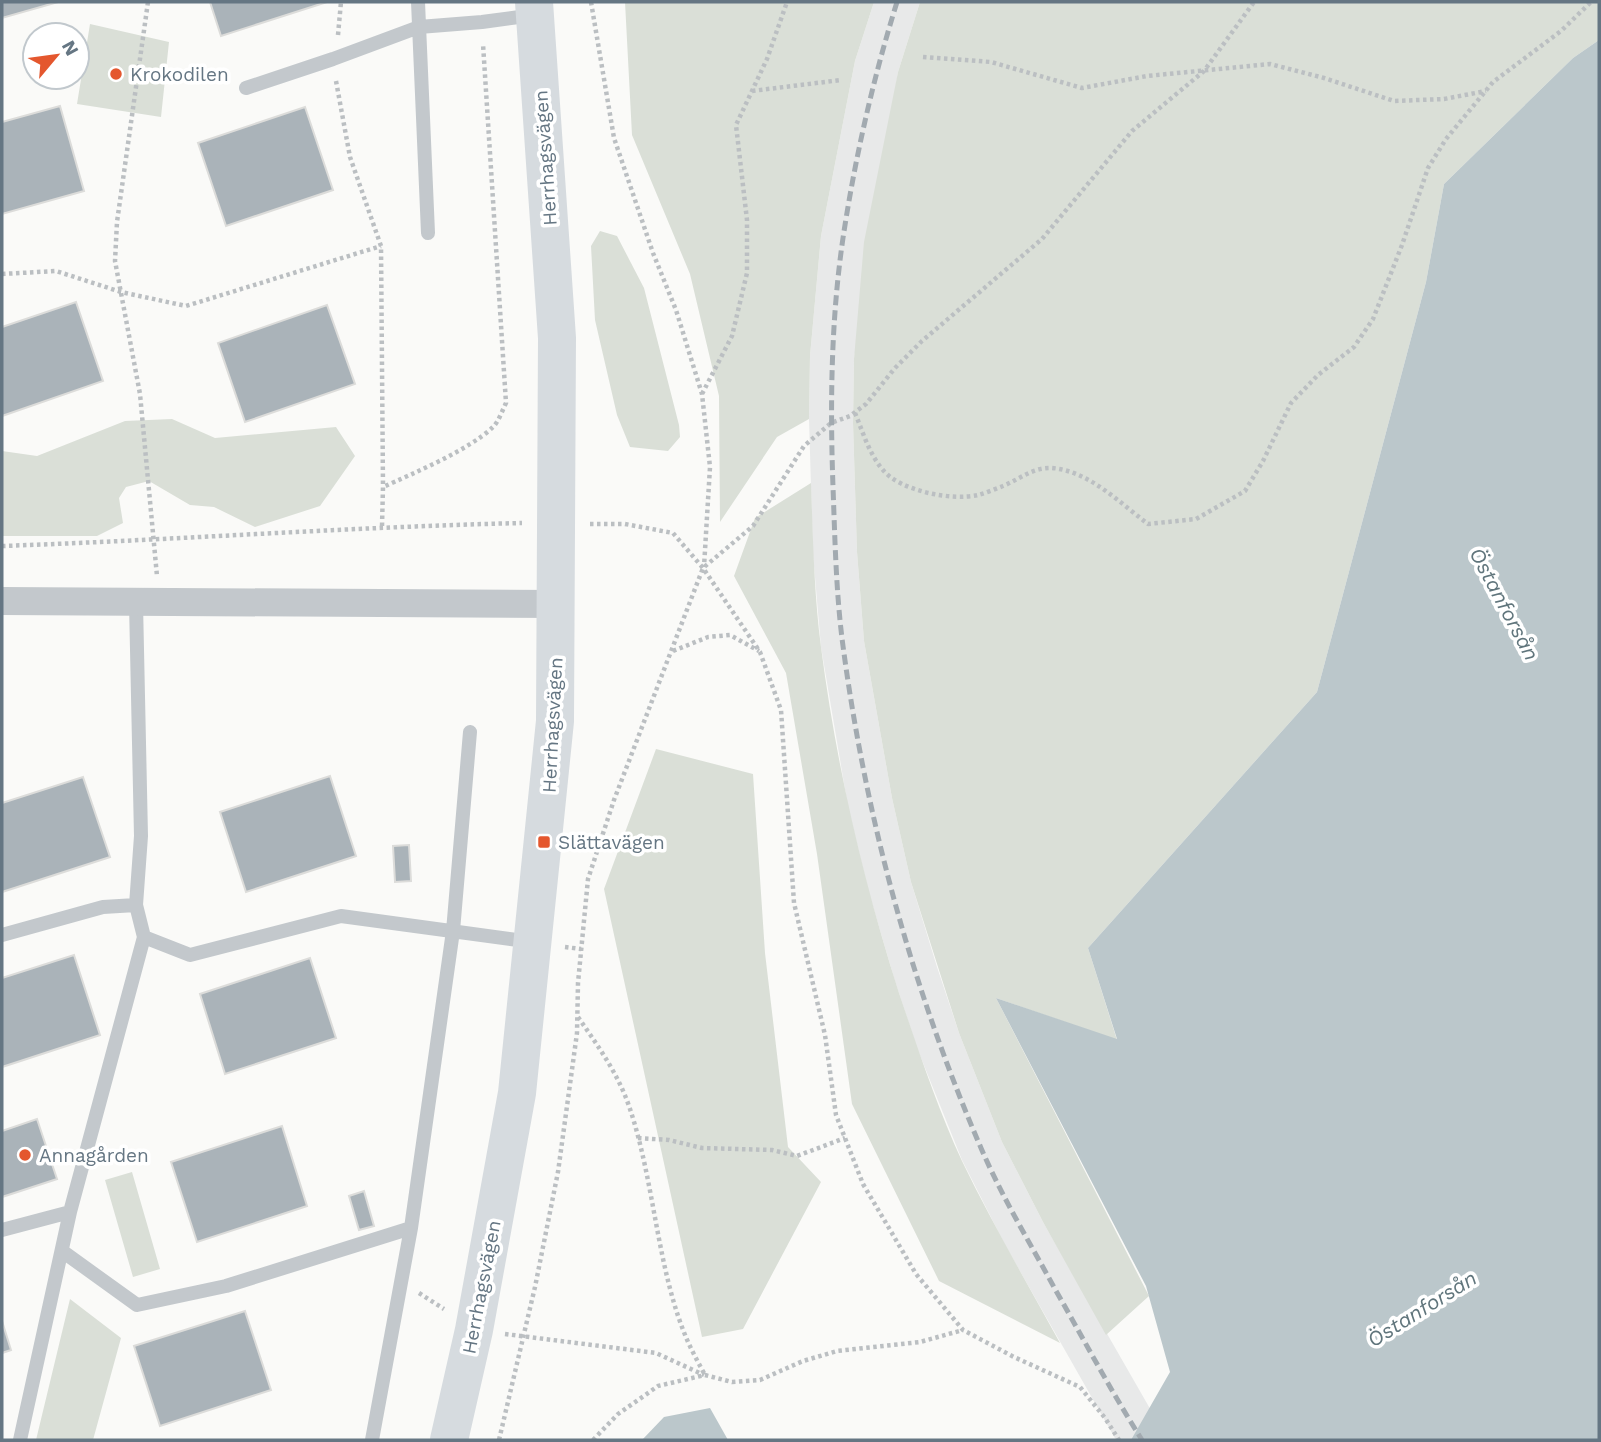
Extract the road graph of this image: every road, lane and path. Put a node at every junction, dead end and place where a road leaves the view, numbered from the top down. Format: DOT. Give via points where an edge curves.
graph roads {
  1 [pos="148,2"];
  2 [pos="341,2"];
  3 [pos="418,2"];
  4 [pos="591,2"];
  5 [pos="787,2"];
  6 [pos="1254,2"];
  7 [pos="1591,2"];
  8 [pos="535,9"];
  9 [pos="482,22"];
  10 [pos="419,27"];
  11 [pos="923,57"];
  12 [pos="332,59"];
  13 [pos="1204,71"];
  14 [pos="841,80"];
  15 [pos="246,88"];
  16 [pos="752,91"];
  17 [pos="1486,91"];
  18 [pos="428,233"];
  19 [pos="381,247"];
  20 [pos="2,274"];
  21 [pos="121,292"];
  22 [pos="702,394"];
  23 [pos="855,413"];
  24 [pos="383,487"];
  25 [pos="522,523"];
  26 [pos="587,524"];
  27 [pos="382,526"];
  28 [pos="155,540"];
  29 [pos="2,547"];
  30 [pos="704,568"];
  31 [pos="2,601"];
  32 [pos="147,603"];
  33 [pos="556,604"];
  34 [pos="672,651"];
  35 [pos="760,652"];
  36 [pos="470,732"];
  37 [pos="136,905"];
  38 [pos="453,931"];
  39 [pos="2,935"];
  40 [pos="144,937"];
  41 [pos="533,942"];
  42 [pos="578,1016"];
  43 [pos="638,1138"];
  44 [pos="845,1138"];
  45 [pos="70,1212"];
  46 [pos="411,1228"];
  47 [pos="2,1230"];
  48 [pos="62,1251"];
  49 [pos="402,1281"];
  50 [pos="474,1330"];
  51 [pos="964,1330"];
  52 [pos="524,1336"];
  53 [pos="705,1376"];
  54 [pos="20,1440"];
  55 [pos="372,1440"];
  56 [pos="449,1440"];
  57 [pos="499,1440"];
  58 [pos="593,1440"];
  59 [pos="1119,1440"];
  1 -- 21 [label="path" via="117,222 115,261"];
  2 -- 12 [label="path"];
  3 -- 10 [label="lane"];
  4 -- 22 [label="path" via="614,138"];
  5 -- 16 [label="path"];
  6 -- 13 [label="path"];
  7 -- 17 [label="path"];
  8 -- 9 [label="lane"];
  8 -- 33 [label="street, Herrhagsvägen" via="556,338"];
  9 -- 10 [label="lane"];
  9 -- 24 [label="path" via="506,403 496,425 480,437"];
  10 -- 12 [label="lane"];
  10 -- 18 [label="lane"];
  11 -- 13 [label="path" via="991,62 1082,88"];
  12 -- 15 [label="lane"];
  12 -- 19 [label="path" via="350,156"];
  13 -- 17 [label="path" via="1270,64 1394,101"];
  13 -- 23 [label="path" via="1132,131 1042,239 922,341"];
  14 -- 16 [label="path"];
  16 -- 22 [label="path" via="736,125 747,220 747,273 732,336"];
  17 -- 23 [label="path" via="1428,168 1365,334 1291,403 1245,491 1206,514 1148,524 1087,479 1050,468 1033,470 977,495 940,495 903,485 875,461"];
  19 -- 21 [label="path" via="186,306"];
  19 -- 24 [label="path"];
  20 -- 21 [label="path" via="56,271"];
  21 -- 28 [label="path" via="141,394"];
  22 -- 30 [label="path" via="710,467"];
  23 -- 30 [label="path" via="831,423 804,446 753,526"];
  24 -- 27 [label="path"];
  25 -- 27 [label="path"];
  26 -- 30 [label="path" via="625,524 673,533"];
  27 -- 28 [label="path"];
  28 -- 29 [label="path"];
  28 -- 32 [label="path"];
  30 -- 34 [label="path"];
  30 -- 35 [label="path"];
  31 -- 32 [label="street"];
  32 -- 33 [label="street"];
  32 -- 37 [label="lane"];
  33 -- 41 [label="street, Herrhagsvägen" via="554,733"];
  34 -- 35 [label="path" via="708,637 730,635"];
  34 -- 42 [label="path" via="588,879"];
  35 -- 44 [label="path" via="781,710 794,903 825,1035 836,1115"];
  36 -- 38 [label="lane"];
  37 -- 39 [label="lane" via="103,907"];
  37 -- 40 [label="lane"];
  38 -- 40 [label="lane" via="341,916 190,955"];
  38 -- 41 [label="lane"];
  38 -- 46 [label="lane"];
  40 -- 45 [label="lane"];
  41 -- 50 [label="street, Herrhagsvägen" via="517,1093"];
  42 -- 43 [label="path" via="611,1065"];
  42 -- 52 [label="path" via="558,1172"];
  43 -- 44 [label="path" via="702,1149 772,1150 797,1156"];
  43 -- 53 [label="path" via="670,1286 687,1341"];
  44 -- 51 [label="path" via="863,1184 916,1274"];
  45 -- 47 [label="lane"];
  45 -- 48 [label="lane"];
  46 -- 48 [label="lane" via="226,1286 137,1305"];
  46 -- 49 [label="lane"];
  48 -- 54 [label="lane"];
  49 -- 50 [label="path"];
  49 -- 55 [label="lane"];
  50 -- 52 [label="path"];
  50 -- 56 [label="street, Herrhagsvägen"];
  51 -- 53 [label="path" via="920,1342 836,1351 760,1381 732,1382"];
  51 -- 59 [label="path" via="1080,1387"];
  52 -- 53 [label="path" via="656,1353"];
  52 -- 57 [label="path"];
  53 -- 58 [label="path" via="658,1386 618,1414"];
}
